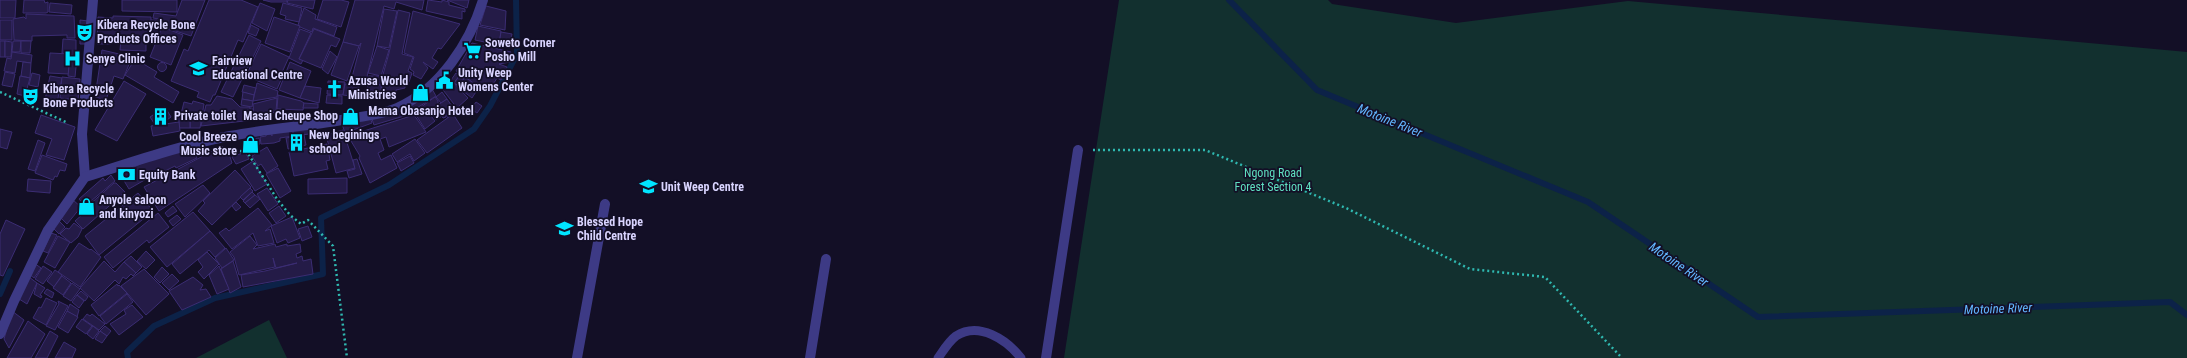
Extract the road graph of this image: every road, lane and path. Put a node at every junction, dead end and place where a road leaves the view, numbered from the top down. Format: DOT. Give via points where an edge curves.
graph roads {
  1 [pos="93,0"];
  2 [pos="483,0"];
  3 [pos="0,92"];
  4 [pos="82,134"];
  5 [pos="230,136"];
  6 [pos="1078,150"];
  7 [pos="85,177"];
  8 [pos="605,204"];
  9 [pos="826,259"];
  10 [pos="0,334"];
  11 [pos="347,358"];
  12 [pos="577,358"];
  13 [pos="810,358"];
  14 [pos="938,358"];
  15 [pos="1020,358"];
  16 [pos="1046,358"];
  17 [pos="1622,358"];
  1 -- 4 [label="street"];
  2 -- 5 [label="street" via="468,37 456,56 419,95 397,108 332,122"];
  3 -- 4 [label="path" via="76,127"];
  4 -- 7 [label="street"];
  5 -- 7 [label="street" via="160,152 102,174"];
  5 -- 11 [label="path" via="237,150 247,152 290,215 302,224 308,220 333,246"];
  6 -- 16 [label="street"];
  6 -- 17 [label="path" via="1205,150 1346,208 1470,269 1545,278"];
  7 -- 10 [label="street" via="48,230"];
  8 -- 12 [label="street"];
  9 -- 13 [label="street"];
  14 -- 15 [label="lane" via="956,336 979,331 1003,340"];
}
